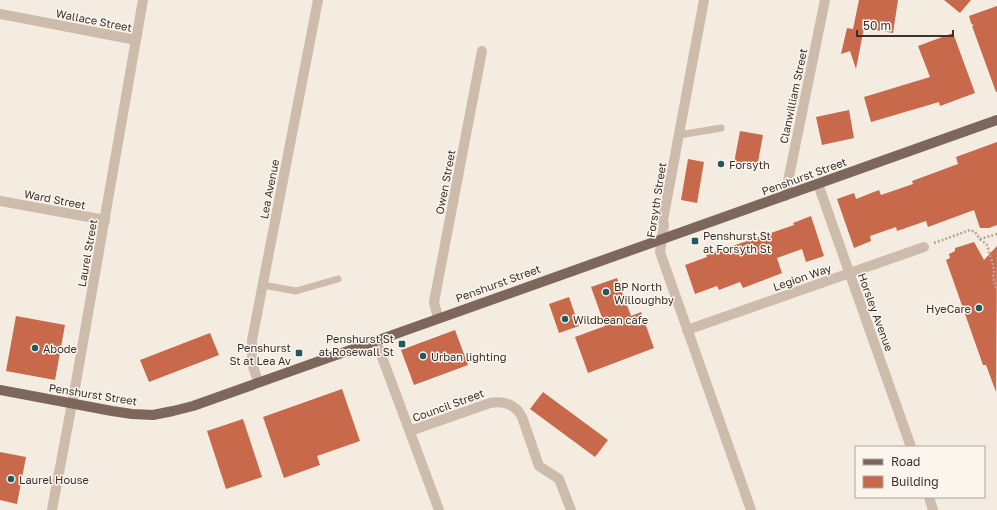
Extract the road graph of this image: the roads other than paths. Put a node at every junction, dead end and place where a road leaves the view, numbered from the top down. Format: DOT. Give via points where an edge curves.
graph roads {
  1 [pos="143,0"];
  2 [pos="318,0"];
  3 [pos="704,0"];
  4 [pos="825,0"];
  5 [pos="0,14"];
  6 [pos="136,40"];
  7 [pos="482,51"];
  8 [pos="997,120"];
  9 [pos="721,128"];
  10 [pos="679,135"];
  11 [pos="818,184"];
  12 [pos="785,196"];
  13 [pos="0,201"];
  14 [pos="105,220"];
  15 [pos="662,239"];
  16 [pos="924,247"];
  17 [pos="849,273"];
  18 [pos="338,279"];
  19 [pos="263,285"];
  20 [pos="438,318"];
  21 [pos="687,330"];
  22 [pos="376,340"];
  23 [pos="258,382"];
  24 [pos="0,390"];
  25 [pos="72,403"];
  26 [pos="410,431"];
  27 [pos="911,446"];
  28 [pos="929,498"];
  29 [pos="52,510"];
  30 [pos="439,510"];
  31 [pos="571,510"];
  32 [pos="751,510"];
  33 [pos="934,510"];
  1 -- 6 [label="street, Laurel Street"];
  2 -- 19 [label="street, Lea Avenue"];
  3 -- 10 [label="street, Forsyth Street"];
  4 -- 12 [label="street, Clanwilliam Street"];
  5 -- 6 [label="street, Wallace Street"];
  6 -- 14 [label="street, Laurel Street"];
  7 -- 20 [label="street, Owen Street" via="434,302"];
  8 -- 11 [label="main road, Penshurst Street"];
  9 -- 10 [label="lane"];
  10 -- 15 [label="street, Forsyth Street" via="663,220"];
  11 -- 12 [label="main road, Penshurst Street"];
  11 -- 17 [label="street, Horsley Avenue"];
  12 -- 15 [label="main road, Penshurst Street"];
  13 -- 14 [label="street, Ward Street"];
  14 -- 25 [label="street, Laurel Street"];
  15 -- 20 [label="main road, Penshurst Street"];
  15 -- 21 [label="street, Forsyth Street" via="660,252"];
  16 -- 17 [label="street, Legion Way"];
  17 -- 21 [label="street, Legion Way"];
  17 -- 27 [label="street, Horsley Avenue"];
  18 -- 19 [label="lane" via="296,291"];
  19 -- 23 [label="street, Lea Avenue" via="252,340 252,363"];
  20 -- 22 [label="main road, Penshurst Street"];
  21 -- 32 [label="street, Forsyth Street"];
  22 -- 23 [label="main road, Penshurst Street"];
  22 -- 26 [label="street"];
  23 -- 25 [label="main road, Penshurst Street" via="193,406 153,415 112,411"];
  24 -- 25 [label="main road, Penshurst Street"];
  25 -- 29 [label="street, Laurel Street"];
  26 -- 30 [label="street"];
  26 -- 31 [label="street, Council Street" via="490,403 498,401 509,404 520,412 539,466 559,479"];
  28 -- 33 [label="street"];
}
